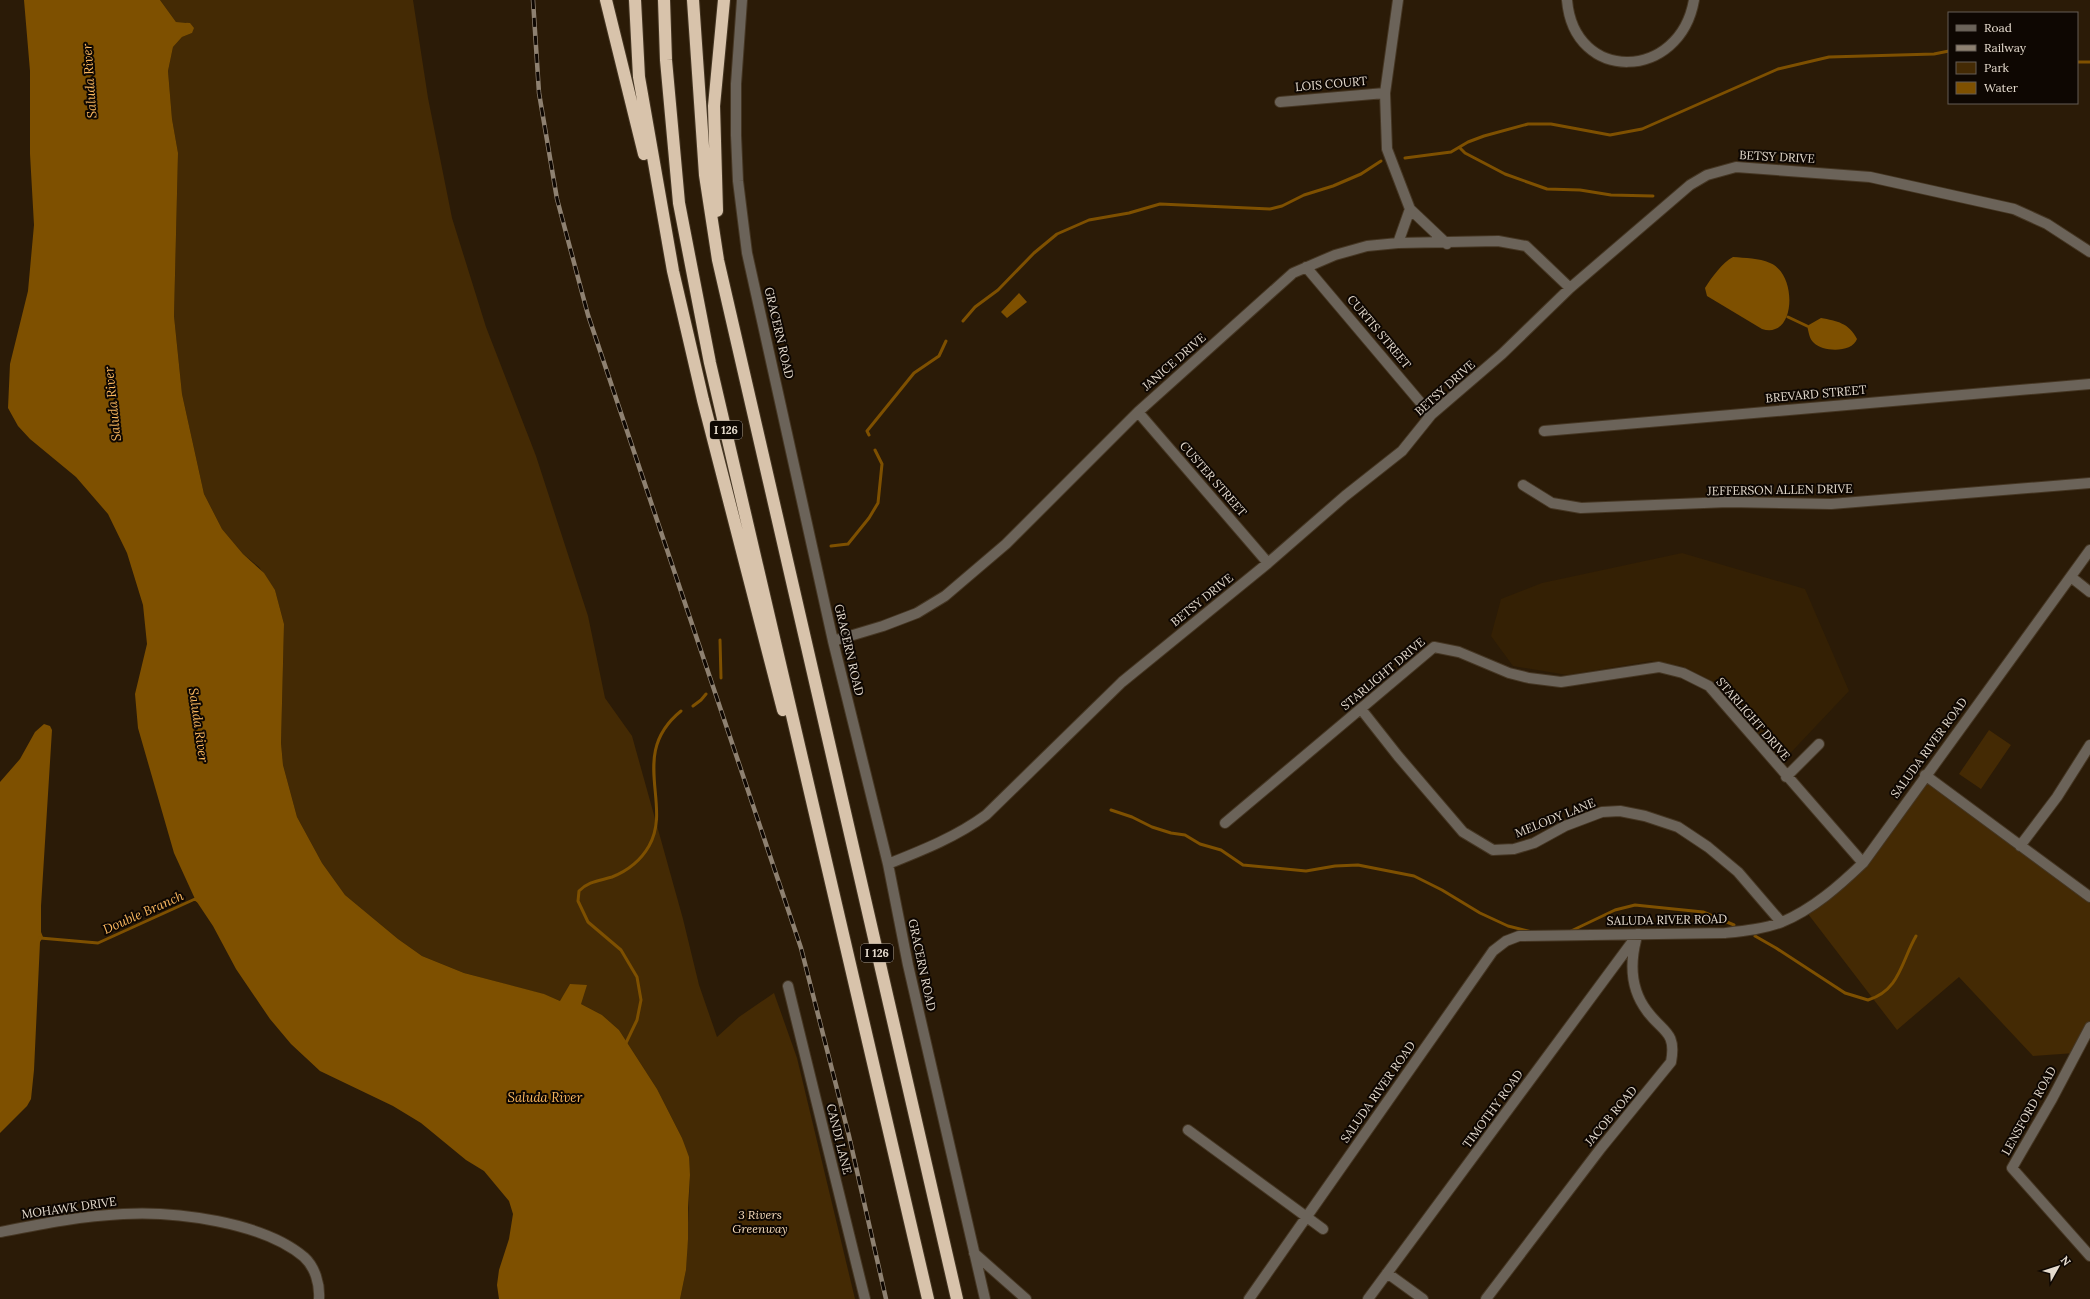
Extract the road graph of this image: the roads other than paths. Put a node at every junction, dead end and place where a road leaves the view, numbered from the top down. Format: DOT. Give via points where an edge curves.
graph roads {
  1 [pos="606,0"];
  2 [pos="634,0"];
  3 [pos="664,0"];
  4 [pos="693,0"];
  5 [pos="724,0"];
  6 [pos="742,0"];
  7 [pos="1398,0"];
  8 [pos="1567,0"];
  9 [pos="1694,0"];
  10 [pos="1385,93"];
  11 [pos="1280,102"];
  12 [pos="1410,209"];
  13 [pos="1398,243"];
  14 [pos="1447,244"];
  15 [pos="2090,252"];
  16 [pos="718,260"];
  17 [pos="1306,266"];
  18 [pos="673,271"];
  19 [pos="1570,288"];
  20 [pos="2090,384"];
  21 [pos="1138,412"];
  22 [pos="1431,415"];
  23 [pos="1544,431"];
  24 [pos="2090,483"];
  25 [pos="1523,484"];
  26 [pos="2090,550"];
  27 [pos="1268,564"];
  28 [pos="2070,577"];
  29 [pos="2090,592"];
  30 [pos="833,640"];
  31 [pos="1361,709"];
  32 [pos="1819,744"];
  33 [pos="2090,745"];
  34 [pos="1925,775"];
  35 [pos="1786,776"];
  36 [pos="1225,823"];
  37 [pos="2020,846"];
  38 [pos="825,853"];
  39 [pos="1863,862"];
  40 [pos="888,864"];
  41 [pos="2090,898"];
  42 [pos="1781,922"];
  43 [pos="1638,934"];
  44 [pos="788,986"];
  45 [pos="2090,1027"];
  46 [pos="1188,1130"];
  47 [pos="1306,1216"];
  48 [pos="1323,1229"];
  49 [pos="0,1232"];
  50 [pos="974,1253"];
  51 [pos="2090,1256"];
  52 [pos="1387,1273"];
  53 [pos="319,1299"];
  54 [pos="865,1299"];
  55 [pos="928,1299"];
  56 [pos="957,1299"];
  57 [pos="985,1299"];
  58 [pos="1026,1299"];
  59 [pos="1249,1299"];
  60 [pos="1368,1299"];
  61 [pos="1423,1299"];
  62 [pos="1486,1299"];
  1 -- 18 [label="highway"];
  2 -- 18 [label="highway" via="639,77"];
  3 -- 38 [label="highway, I 126" via="666,60 679,203 692,272 710,363"];
  4 -- 16 [label="highway, I 126" via="705,175"];
  5 -- 16 [label="highway" via="714,106"];
  6 -- 30 [label="street, GRACERN ROAD" via="736,84 738,181 747,253"];
  7 -- 10 [label="street"];
  8 -- 9 [label="street" via="1573,26 1583,41 1595,53 1610,60 1626,63 1660,54 1675,42 1691,16"];
  10 -- 11 [label="street, LOIS COURT"];
  10 -- 12 [label="street" via="1387,149"];
  12 -- 13 [label="street"];
  12 -- 14 [label="street"];
  13 -- 14 [label="street, JANICE DRIVE"];
  13 -- 17 [label="street, JANICE DRIVE" via="1367,246"];
  14 -- 19 [label="street, JANICE DRIVE" via="1498,241 1526,246"];
  15 -- 19 [label="street, BETSY DRIVE" via="2047,224 2014,209 1870,177 1736,167 1707,175 1690,185"];
  16 -- 56 [label="highway, I 126"];
  17 -- 21 [label="street, JANICE DRIVE" via="1293,273"];
  17 -- 22 [label="street, CURTIS STREET"];
  18 -- 38 [label="highway" via="770,662"];
  19 -- 22 [label="street, BETSY DRIVE" via="1502,354"];
  20 -- 23 [label="street, BREVARD STREET"];
  21 -- 27 [label="street, CUSTER STREET"];
  21 -- 30 [label="street, JANICE DRIVE" via="1006,544 945,596 917,613"];
  22 -- 27 [label="street, BETSY DRIVE" via="1402,451 1345,496"];
  24 -- 25 [label="street, JEFFERSON ALLEN DRIVE" via="1831,504 1728,502 1581,508 1552,504"];
  26 -- 28 [label="street, SALUDA RIVER ROAD"];
  27 -- 40 [label="street, BETSY DRIVE" via="1122,682 986,815 948,840"];
  28 -- 29 [label="street"];
  28 -- 34 [label="street, SALUDA RIVER ROAD"];
  30 -- 40 [label="street, GRACERN ROAD"];
  31 -- 35 [label="street, STARLIGHT DRIVE" via="1434,647 1458,652 1509,673 1561,682 1659,667 1683,673 1709,686"];
  31 -- 36 [label="street, STARLIGHT DRIVE"];
  31 -- 42 [label="street, MELODY LANE" via="1463,832 1493,850 1514,849 1534,843 1565,826 1602,812 1620,811 1645,816 1678,827 1708,847 1738,872"];
  32 -- 35 [label="street"];
  33 -- 37 [label="street"];
  34 -- 37 [label="street"];
  34 -- 39 [label="street, SALUDA RIVER ROAD"];
  35 -- 39 [label="street, STARLIGHT DRIVE"];
  37 -- 41 [label="street"];
  38 -- 55 [label="highway, I 126"];
  39 -- 42 [label="street, SALUDA RIVER ROAD" via="1826,896"];
  40 -- 50 [label="street, GRACERN ROAD" via="908,965"];
  42 -- 43 [label="street, SALUDA RIVER ROAD" via="1752,930 1725,933"];
  43 -- 47 [label="street, SALUDA RIVER ROAD" via="1519,936 1506,941 1494,951"];
  43 -- 52 [label="street, TIMOTHY ROAD"];
  43 -- 62 [label="street, JACOB ROAD" via="1632,956 1634,979 1646,1010 1670,1036 1674,1048 1671,1062 1601,1148"];
  44 -- 54 [label="street, CANDI LANE"];
  45 -- 51 [label="street, LENSFORD ROAD" via="2012,1168"];
  46 -- 47 [label="street"];
  47 -- 48 [label="street"];
  47 -- 59 [label="street, SALUDA RIVER ROAD"];
  49 -- 53 [label="street, MOHAWK DRIVE" via="54,1221 124,1214 178,1216 242,1227 266,1236 304,1258 316,1275"];
  50 -- 57 [label="street, GRACERN ROAD"];
  50 -- 58 [label="street"];
  52 -- 60 [label="street, TIMOTHY ROAD"];
  52 -- 61 [label="street"];
}
